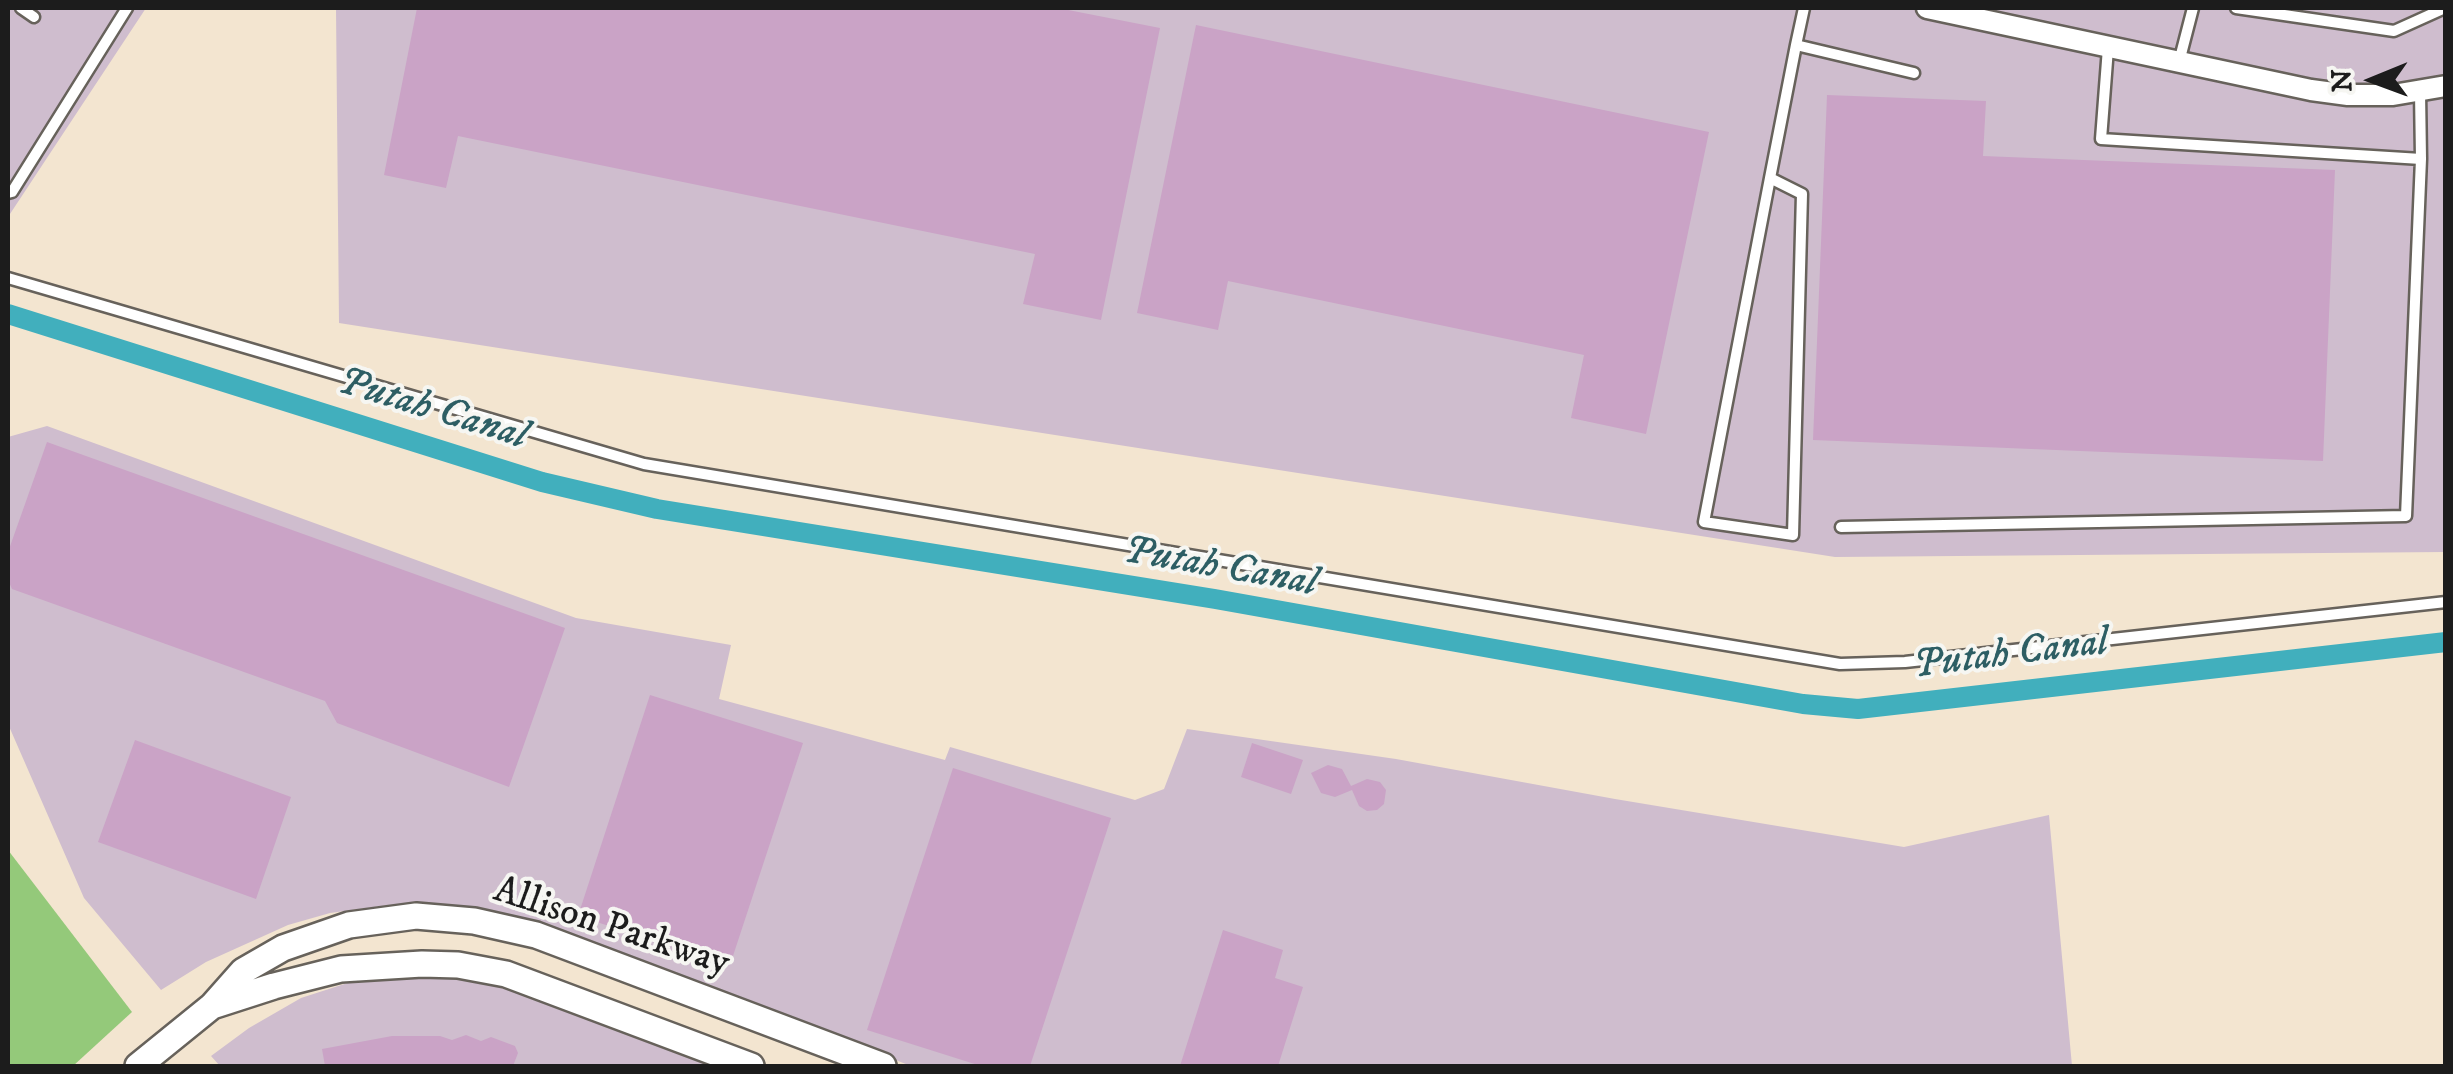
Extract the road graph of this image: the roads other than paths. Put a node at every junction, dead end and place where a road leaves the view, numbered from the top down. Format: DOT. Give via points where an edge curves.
graph roads {
  1 [pos="21,8"];
  2 [pos="127,8"];
  3 [pos="1804,8"];
  4 [pos="1936,8"];
  5 [pos="2193,8"];
  6 [pos="2236,8"];
  7 [pos="2445,8"];
  8 [pos="34,17"];
  9 [pos="1796,45"];
  10 [pos="2108,48"];
  11 [pos="2179,63"];
  12 [pos="1914,73"];
  13 [pos="2446,86"];
  14 [pos="2420,92"];
  15 [pos="2421,159"];
  16 [pos="1770,178"];
  17 [pos="8,194"];
  18 [pos="8,278"];
  19 [pos="1841,527"];
  20 [pos="2446,602"];
  21 [pos="212,1006"];
  22 [pos="138,1066"];
  23 [pos="751,1066"];
  24 [pos="883,1066"];
  1 -- 8 [label="lane"];
  2 -- 17 [label="lane"];
  3 -- 9 [label="lane"];
  4 -- 10 [label="street"];
  5 -- 11 [label="lane"];
  6 -- 7 [label="lane" via="2394,31"];
  9 -- 12 [label="lane"];
  9 -- 16 [label="lane"];
  10 -- 11 [label="street"];
  10 -- 15 [label="lane" via="2100,139"];
  11 -- 14 [label="street" via="2348,95"];
  13 -- 14 [label="street"];
  14 -- 15 [label="lane"];
  15 -- 19 [label="lane" via="2406,516"];
  16 -- 16 [label="lane" via="1704,522 1793,535 1802,194"];
  18 -- 20 [label="lane" via="644,464 1840,664"];
  21 -- 22 [label="street, Allison Parkway"];
  21 -- 23 [label="street, Allison Parkway" via="341,970 458,965 506,974"];
  21 -- 24 [label="street, Allison Parkway" via="243,971 300,942 376,920 455,918 536,935"];
}
